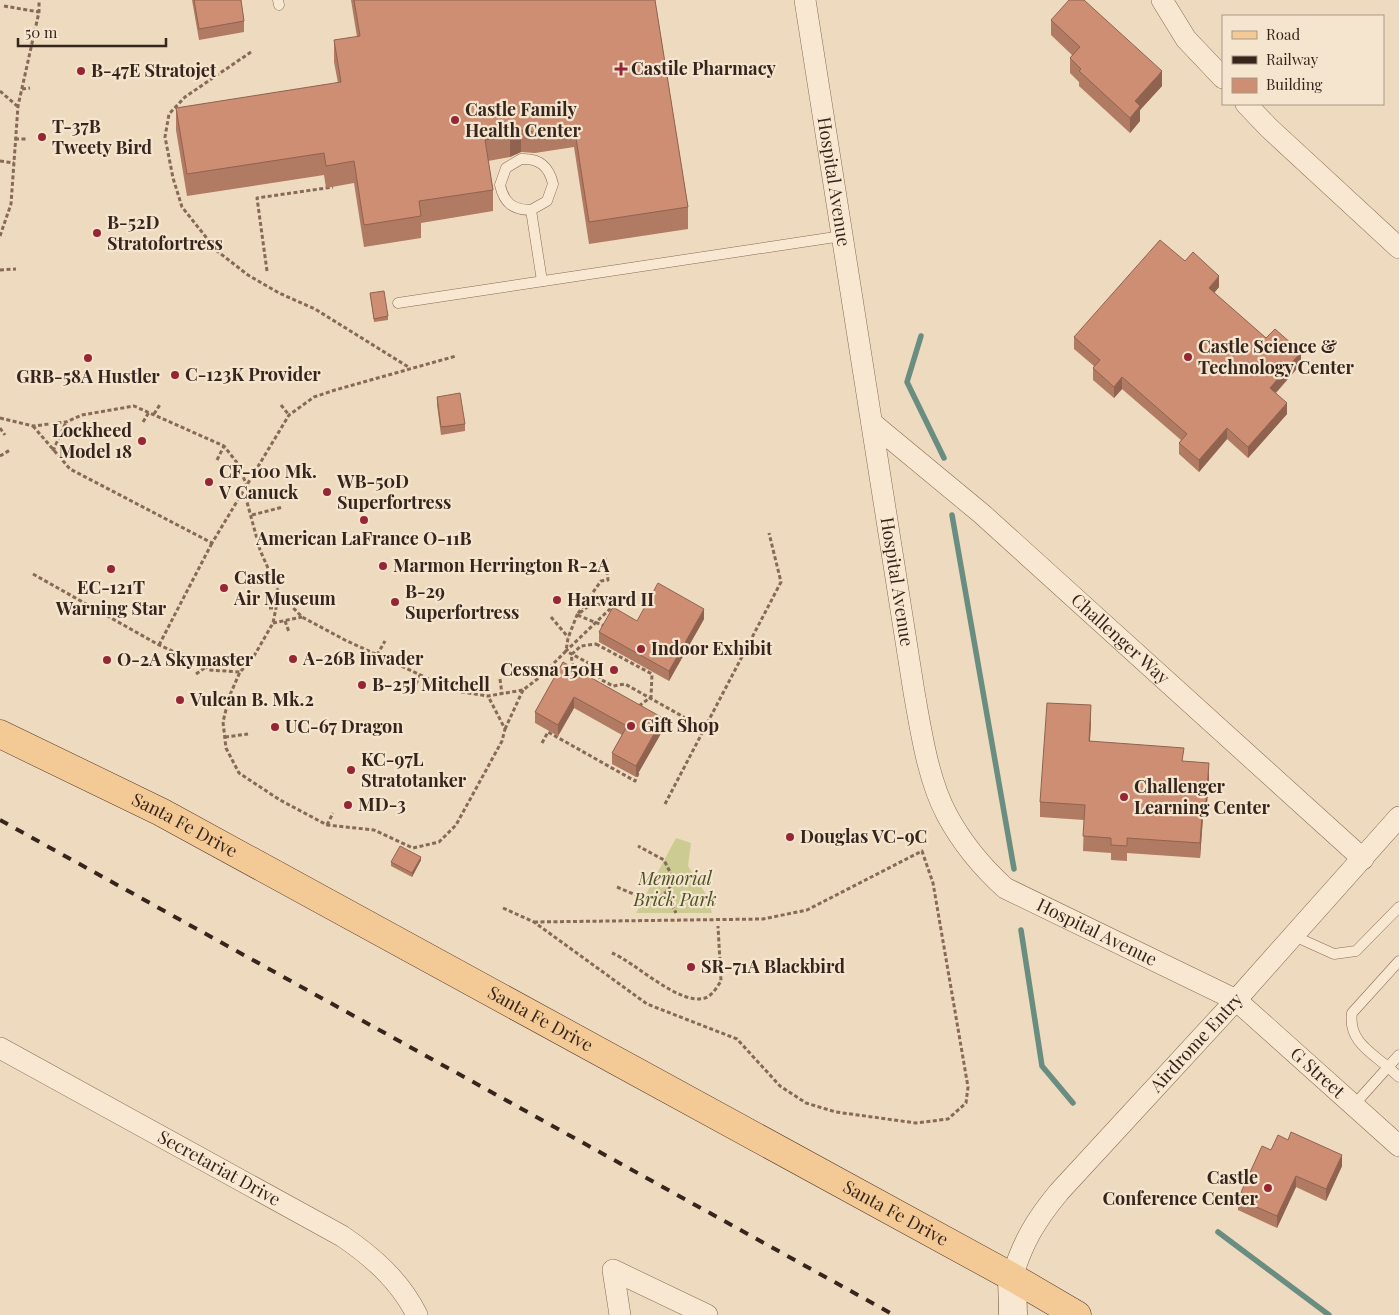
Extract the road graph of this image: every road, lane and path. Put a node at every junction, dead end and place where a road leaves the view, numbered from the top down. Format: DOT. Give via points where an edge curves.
graph roads {
  1 [pos="39,0"];
  2 [pos="805,0"];
  3 [pos="1162,0"];
  4 [pos="4,6"];
  5 [pos="39,12"];
  6 [pos="251,52"];
  7 [pos="1222,77"];
  8 [pos="30,88"];
  9 [pos="22,89"];
  10 [pos="0,91"];
  11 [pos="1247,105"];
  12 [pos="18,106"];
  13 [pos="15,139"];
  14 [pos="27,139"];
  15 [pos="0,160"];
  16 [pos="14,163"];
  17 [pos="332,186"];
  18 [pos="531,210"];
  19 [pos="0,236"];
  20 [pos="842,236"];
  21 [pos="1399,248"];
  22 [pos="16,269"];
  23 [pos="0,270"];
  24 [pos="267,271"];
  25 [pos="542,281"];
  26 [pos="398,303"];
  27 [pos="456,356"];
  28 [pos="410,368"];
  29 [pos="161,403"];
  30 [pos="281,405"];
  31 [pos="149,412"];
  32 [pos="154,414"];
  33 [pos="288,415"];
  34 [pos="0,418"];
  35 [pos="66,422"];
  36 [pos="143,422"];
  37 [pos="872,423"];
  38 [pos="33,426"];
  39 [pos="0,428"];
  40 [pos="5,435"];
  41 [pos="224,446"];
  42 [pos="10,450"];
  43 [pos="53,452"];
  44 [pos="0,456"];
  45 [pos="217,460"];
  46 [pos="247,486"];
  47 [pos="283,507"];
  48 [pos="252,515"];
  49 [pos="769,533"];
  50 [pos="212,543"];
  51 [pos="605,558"];
  52 [pos="33,574"];
  53 [pos="279,593"];
  54 [pos="616,603"];
  55 [pos="269,608"];
  56 [pos="276,608"];
  57 [pos="619,612"];
  58 [pos="577,615"];
  59 [pos="302,617"];
  60 [pos="551,617"];
  61 [pos="285,621"];
  62 [pos="596,622"];
  63 [pos="273,624"];
  64 [pos="607,627"];
  65 [pos="289,632"];
  66 [pos="568,638"];
  67 [pos="385,641"];
  68 [pos="159,646"];
  69 [pos="566,651"];
  70 [pos="371,652"];
  71 [pos="572,654"];
  72 [pos="378,655"];
  73 [pos="367,664"];
  74 [pos="206,666"];
  75 [pos="240,672"];
  76 [pos="196,674"];
  77 [pos="420,675"];
  78 [pos="500,679"];
  79 [pos="416,684"];
  80 [pos="523,690"];
  81 [pos="502,694"];
  82 [pos="488,696"];
  83 [pos="651,697"];
  84 [pos="705,726"];
  85 [pos="505,729"];
  86 [pos="0,734"];
  87 [pos="248,734"];
  88 [pos="224,736"];
  89 [pos="542,743"];
  90 [pos="638,773"];
  91 [pos="665,804"];
  92 [pos="333,813"];
  93 [pos="1399,817"];
  94 [pos="327,825"];
  95 [pos="638,846"];
  96 [pos="1363,859"];
  97 [pos="617,887"];
  98 [pos="666,892"];
  99 [pos="1399,907"];
  100 [pos="503,908"];
  101 [pos="676,913"];
  102 [pos="534,922"];
  103 [pos="718,926"];
  104 [pos="1294,936"];
  105 [pos="612,953"];
  106 [pos="1399,961"];
  107 [pos="1236,1000"];
  108 [pos="0,1048"];
  109 [pos="1399,1056"];
  110 [pos="1388,1067"];
  111 [pos="1399,1078"];
  112 [pos="1354,1105"];
  113 [pos="1399,1146"];
  114 [pos="1012,1277"];
  115 [pos="417,1315"];
  116 [pos="620,1315"];
  117 [pos="707,1315"];
  118 [pos="1013,1315"];
  119 [pos="1077,1315"];
  1 -- 5 [label="path"];
  2 -- 20 [label="street, Hospital Avenue"];
  3 -- 7 [label="street" via="1186,39"];
  4 -- 5 [label="path"];
  5 -- 9 [label="path"];
  6 -- 28 [label="path" via="185,97 169,114 165,137 182,207 217,251 248,275 315,309"];
  8 -- 9 [label="path"];
  9 -- 12 [label="path"];
  10 -- 12 [label="path"];
  11 -- 21 [label="street"];
  12 -- 13 [label="path"];
  13 -- 14 [label="path"];
  13 -- 16 [label="path"];
  15 -- 16 [label="path"];
  16 -- 19 [label="path" via="11,204"];
  17 -- 24 [label="path" via="257,198"];
  18 -- 18 [label="lane" via="514,208 506,202 500,185 506,168 521,159 530,158 546,167 552,184 547,201"];
  18 -- 25 [label="lane"];
  20 -- 25 [label="lane"];
  20 -- 37 [label="street, Hospital Avenue"];
  22 -- 23 [label="path"];
  25 -- 26 [label="lane"];
  27 -- 28 [label="path"];
  28 -- 33 [label="path" via="314,397"];
  29 -- 32 [label="path"];
  30 -- 33 [label="path"];
  31 -- 32 [label="path"];
  31 -- 35 [label="path" via="134,406 82,415"];
  31 -- 36 [label="path"];
  32 -- 41 [label="path"];
  33 -- 46 [label="path"];
  34 -- 38 [label="path"];
  35 -- 38 [label="path"];
  35 -- 43 [label="path"];
  37 -- 96 [label="street, Challenger Way" via="982,514"];
  37 -- 107 [label="street, Hospital Avenue" via="926,758 946,815 982,866 1004,888"];
  38 -- 43 [label="path"];
  39 -- 40 [label="path"];
  41 -- 45 [label="path"];
  41 -- 46 [label="path" via="238,464"];
  42 -- 44 [label="path"];
  43 -- 50 [label="path" via="70,469"];
  46 -- 48 [label="path"];
  46 -- 50 [label="path"];
  47 -- 48 [label="path"];
  48 -- 53 [label="path" via="260,550"];
  49 -- 84 [label="path" via="781,582"];
  50 -- 68 [label="path"];
  51 -- 58 [label="path" via="608,580 602,581"];
  52 -- 68 [label="path"];
  53 -- 56 [label="path"];
  53 -- 59 [label="path"];
  54 -- 58 [label="path" via="590,605"];
  55 -- 56 [label="path"];
  56 -- 63 [label="path"];
  57 -- 62 [label="path" via="611,608"];
  58 -- 62 [label="path"];
  58 -- 66 [label="path"];
  59 -- 61 [label="path"];
  59 -- 70 [label="path"];
  60 -- 66 [label="path"];
  61 -- 63 [label="path"];
  61 -- 65 [label="path"];
  62 -- 64 [label="path"];
  62 -- 69 [label="path"];
  63 -- 75 [label="path"];
  66 -- 69 [label="path"];
  67 -- 72 [label="path"];
  68 -- 74 [label="path"];
  69 -- 71 [label="path"];
  69 -- 80 [label="path"];
  70 -- 72 [label="path"];
  70 -- 73 [label="path"];
  71 -- 83 [label="path" via="596,667 600,679 613,686 625,684"];
  71 -- 83 [label="path" via="574,669 581,679 635,709"];
  71 -- 83 [label="path" via="581,646 596,644 652,674"];
  72 -- 77 [label="path"];
  74 -- 75 [label="path" via="209,670"];
  74 -- 76 [label="path"];
  75 -- 88 [label="path" via="228,697"];
  77 -- 79 [label="path"];
  77 -- 82 [label="path" via="455,691"];
  78 -- 81 [label="path"];
  80 -- 81 [label="path"];
  80 -- 85 [label="path"];
  81 -- 82 [label="path"];
  82 -- 85 [label="path"];
  83 -- 84 [label="path"];
  84 -- 91 [label="path"];
  85 -- 94 [label="path" via="502,741 456,825 439,842 413,848 374,830"];
  86 -- 114 [label="main road, Santa Fe Drive" via="169,816"];
  87 -- 88 [label="path"];
  88 -- 94 [label="path" via="226,748 239,773"];
  89 -- 90 [label="path" via="548,732 635,781"];
  92 -- 94 [label="path"];
  93 -- 96 [label="street, Airdrome Entry"];
  95 -- 98 [label="path" via="664,860 670,868 673,878"];
  96 -- 104 [label="street, Airdrome Entry"];
  97 -- 98 [label="path" via="650,901"];
  98 -- 101 [label="path"];
  99 -- 104 [label="lane" via="1356,952 1334,954"];
  100 -- 102 [label="path"];
  102 -- 102 [label="path" via="762,919 807,910 922,851 933,883 968,1087 966,1103 948,1119 916,1123 836,1112 806,1103 780,1086 737,1038 647,1004"];
  103 -- 105 [label="path" via="720,981 706,998 695,999 676,992"];
  104 -- 107 [label="street, Airdrome Entry"];
  106 -- 110 [label="lane" via="1352,1014 1351,1023 1357,1040"];
  107 -- 112 [label="street, G Street"];
  107 -- 114 [label="street, Airdrome Entry" via="1088,1158 1038,1217 1026,1238"];
  108 -- 115 [label="street, Secretariat Drive" via="342,1236 381,1266"];
  109 -- 110 [label="lane"];
  110 -- 111 [label="lane"];
  110 -- 112 [label="lane"];
  112 -- 113 [label="street, G Street"];
  114 -- 118 [label="main road"];
  114 -- 119 [label="main road, Santa Fe Drive"];
  116 -- 117 [label="street" via="613,1270"];
}
